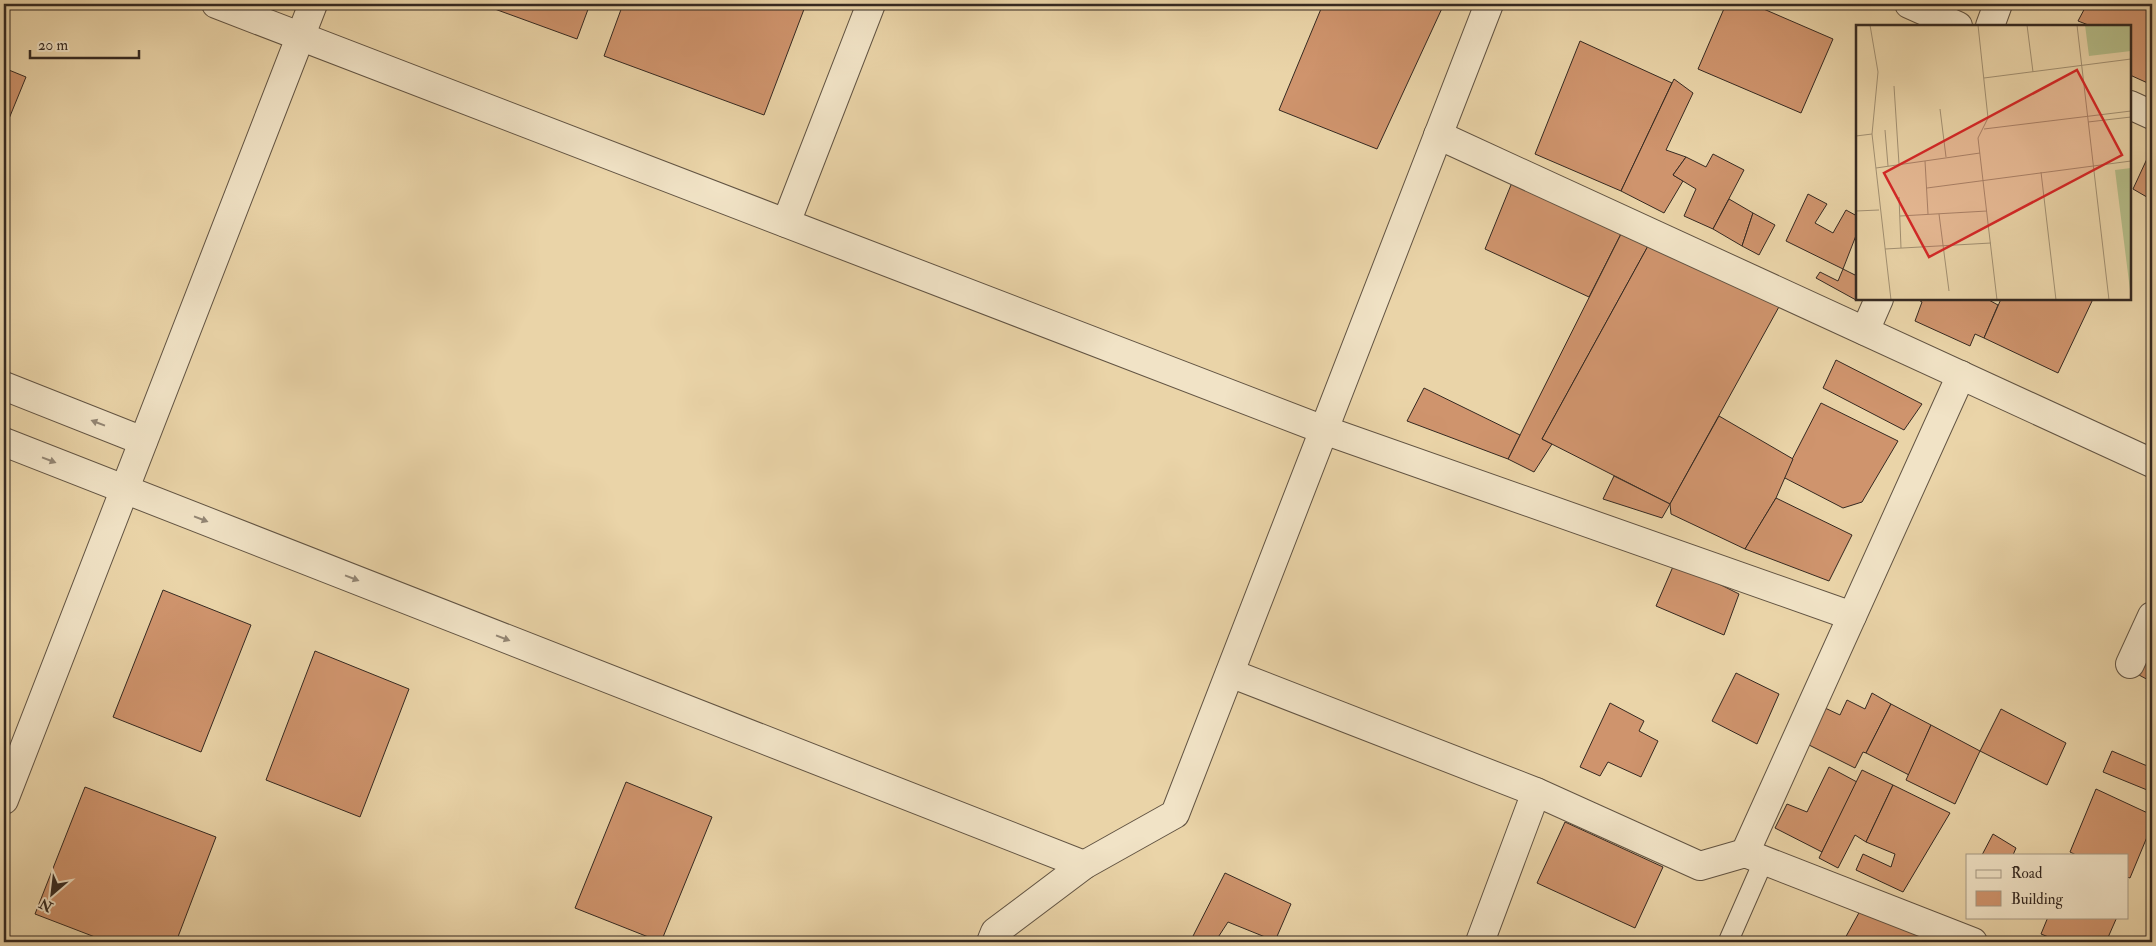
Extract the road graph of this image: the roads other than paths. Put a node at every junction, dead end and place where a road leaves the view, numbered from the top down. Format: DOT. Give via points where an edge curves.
graph roads {
  1 [pos="216,4"];
  2 [pos="313,4"];
  3 [pos="871,4"];
  4 [pos="1489,4"];
  5 [pos="1909,4"];
  6 [pos="1998,4"];
  7 [pos="1956,25"];
  8 [pos="1990,25"];
  9 [pos="300,36"];
  10 [pos="2131,105"];
  11 [pos="2152,115"];
  12 [pos="1438,135"];
  13 [pos="786,223"];
  14 [pos="1879,300"];
  15 [pos="1865,331"];
  16 [pos="1961,375"];
  17 [pos="4,386"];
  18 [pos="1324,430"];
  19 [pos="143,441"];
  20 [pos="4,442"];
  21 [pos="2152,464"];
  22 [pos="124,490"];
  23 [pos="1852,616"];
  24 [pos="2152,616"];
  25 [pos="2130,664"];
  26 [pos="1230,673"];
  27 [pos="1536,792"];
  28 [pos="4,800"];
  29 [pos="1754,856"];
  30 [pos="1084,864"];
  31 [pos="991,942"];
  32 [pos="1480,942"];
  33 [pos="1728,942"];
  34 [pos="1973,942"];
  1 -- 9 [label="street"];
  2 -- 9 [label="street"];
  3 -- 13 [label="street"];
  4 -- 12 [label="street"];
  5 -- 7 [label="street"];
  6 -- 8 [label="street"];
  9 -- 13 [label="street"];
  9 -- 19 [label="street"];
  10 -- 11 [label="street"];
  12 -- 15 [label="street"];
  12 -- 18 [label="street"];
  13 -- 18 [label="street"];
  14 -- 15 [label="street"];
  15 -- 16 [label="street"];
  16 -- 21 [label="street"];
  16 -- 23 [label="street"];
  19 -- 17 [label="street, one-way"];
  18 -- 23 [label="street"];
  18 -- 26 [label="street"];
  19 -- 22 [label="street"];
  20 -- 22 [label="street, one-way"];
  22 -- 28 [label="street"];
  22 -- 30 [label="street, one-way"];
  23 -- 29 [label="street"];
  24 -- 25 [label="street"];
  26 -- 27 [label="street"];
  26 -- 30 [label="street" via="1175,814"];
  27 -- 29 [label="street" via="1700,866"];
  27 -- 32 [label="street"];
  29 -- 33 [label="lane"];
  29 -- 34 [label="street"];
  30 -- 31 [label="street" via="995,932"];
}
